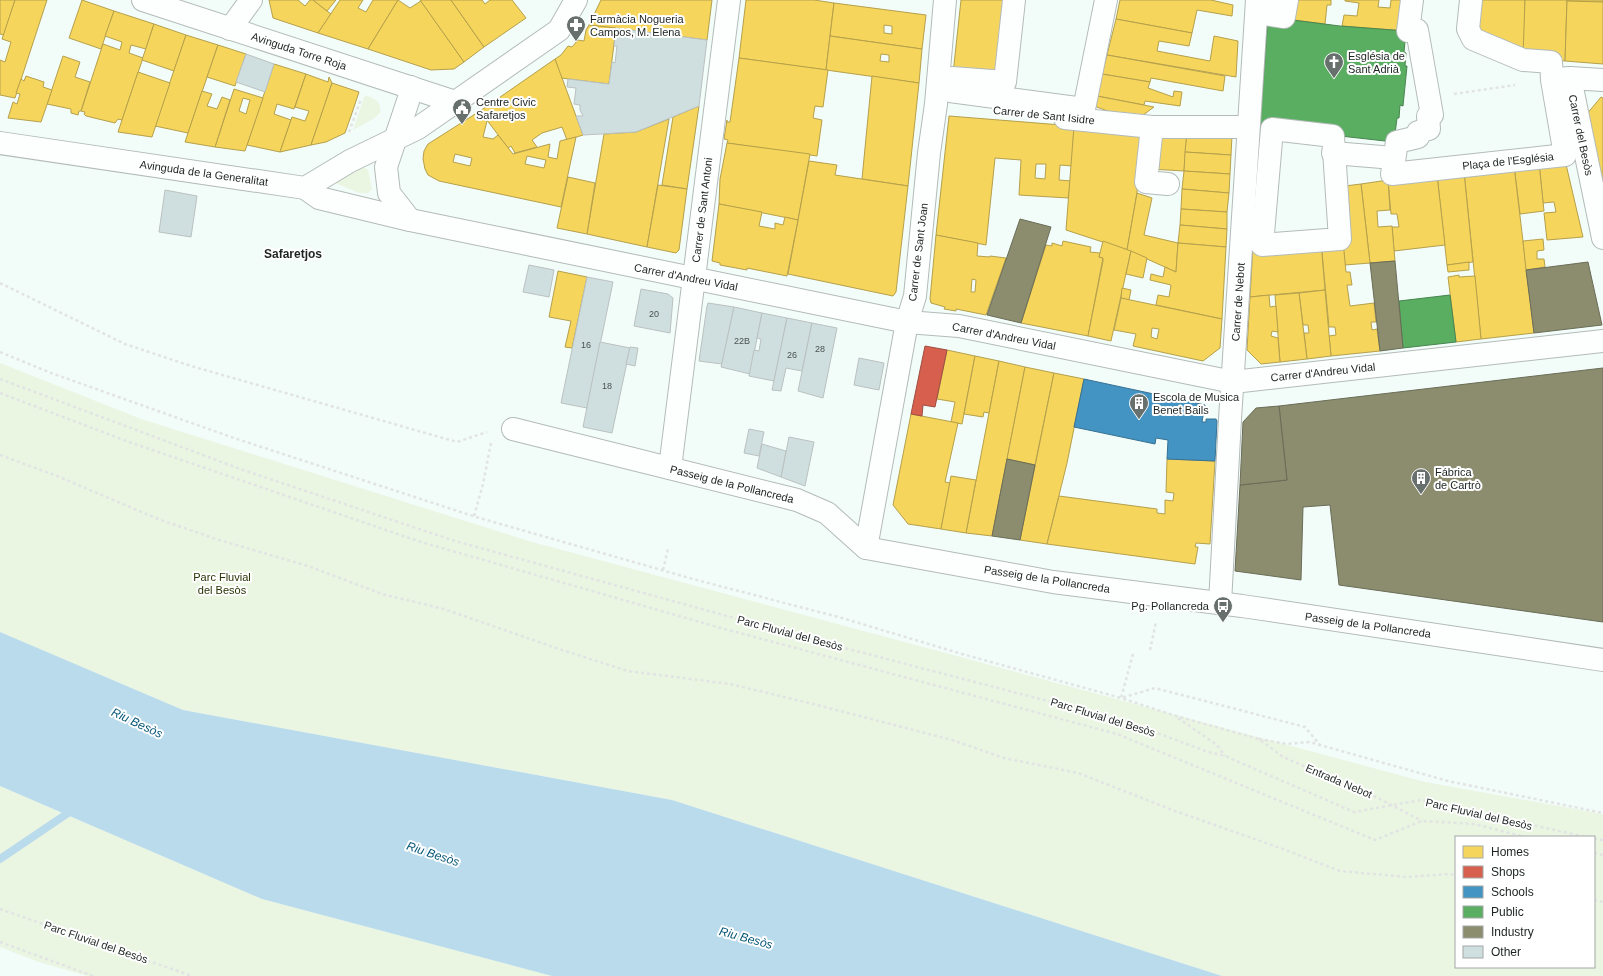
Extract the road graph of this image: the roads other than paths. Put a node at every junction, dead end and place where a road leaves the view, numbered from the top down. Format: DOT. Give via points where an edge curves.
graph roads {
  1 [pos="143,0"];
  2 [pos="251,0"];
  3 [pos="576,0"];
  4 [pos="729,0"];
  5 [pos="945,0"];
  6 [pos="1014,0"];
  7 [pos="1106,0"];
  8 [pos="1257,0"];
  9 [pos="1265,0"];
  10 [pos="1287,0"];
  11 [pos="1412,0"];
  12 [pos="1471,0"];
  13 [pos="230,29"];
  14 [pos="1561,79"];
  15 [pos="1603,80"];
  16 [pos="411,87"];
  17 [pos="455,102"];
  18 [pos="936,104"];
  19 [pos="1152,127"];
  20 [pos="1243,127"];
  21 [pos="396,138"];
  22 [pos="0,143"];
  23 [pos="1333,153"];
  24 [pos="1394,158"];
  25 [pos="1168,184"];
  26 [pos="305,188"];
  27 [pos="410,220"];
  28 [pos="1603,238"];
  29 [pos="694,278"];
  30 [pos="907,322"];
  31 [pos="1603,341"];
  32 [pos="1233,382"];
  33 [pos="503,429"];
  34 [pos="670,468"];
  35 [pos="866,548"];
  36 [pos="1220,603"];
  37 [pos="1603,660"];
  1 -- 13 [label="street, Avinguda Torre Roja"];
  2 -- 13 [label="street"];
  3 -- 17 [label="street" via="559,30"];
  4 -- 29 [label="street, Carrer de Sant Antoni"];
  5 -- 18 [label="street, Carrer de Sant Joan"];
  6 -- 7 [label="street" via="1005,82 952,78 950,91 1084,109"];
  8 -- 32 [label="street, Carrer de Nebot"];
  9 -- 10 [label="street" via="1264,14 1284,17"];
  11 -- 24 [label="street, Plaça de l'Església" via="1408,32 1417,30 1432,115 1428,116 1429,129 1418,132 1418,137 1397,142"];
  12 -- 14 [label="street, Plaça de l'Església" via="1468,29 1472,39 1523,60 1551,62"];
  13 -- 16 [label="street, Avinguda Torre Roja"];
  14 -- 15 [label="street"];
  14 -- 24 [label="street, Plaça de l'Església" via="1565,155 1392,174"];
  14 -- 28 [label="street, Carrer del Besòs"];
  16 -- 17 [label="street, Avinguda Torre Roja"];
  16 -- 21 [label="street"];
  17 -- 21 [label="street" via="418,128"];
  18 -- 19 [label="street, Carrer de Sant Isidre"];
  18 -- 30 [label="street, Carrer de Sant Joan" via="915,296"];
  19 -- 20 [label="street, Carrer de Sant Isidre"];
  19 -- 25 [label="street" via="1146,182"];
  21 -- 26 [label="street"];
  21 -- 27 [label="street" via="386,167 389,194"];
  22 -- 26 [label="street, Avinguda de la Generalitat"];
  23 -- 23 [label="street" via="1340,239 1262,245 1272,129 1333,136"];
  23 -- 24 [label="street"];
  26 -- 27 [label="street, Carrer d'Andreu Vidal" via="319,198"];
  27 -- 29 [label="street, Carrer d'Andreu Vidal"];
  29 -- 30 [label="street, Carrer d'Andreu Vidal"];
  29 -- 34 [label="street, Carrer de Sant Antoni"];
  30 -- 32 [label="street, Carrer d'Andreu Vidal" via="959,326"];
  30 -- 35 [label="street, Carrer de Sant Joan"];
  31 -- 32 [label="street, Carrer d'Andreu Vidal"];
  32 -- 36 [label="street, Carrer de Nebot"];
  33 -- 34 [label="street, Passeig de la Pollancreda"];
  34 -- 35 [label="street, Passeig de la Pollancreda" via="797,500 827,513"];
  35 -- 36 [label="street, Passeig de la Pollancreda" via="1053,582"];
  36 -- 37 [label="street, Passeig de la Pollancreda"];
}
